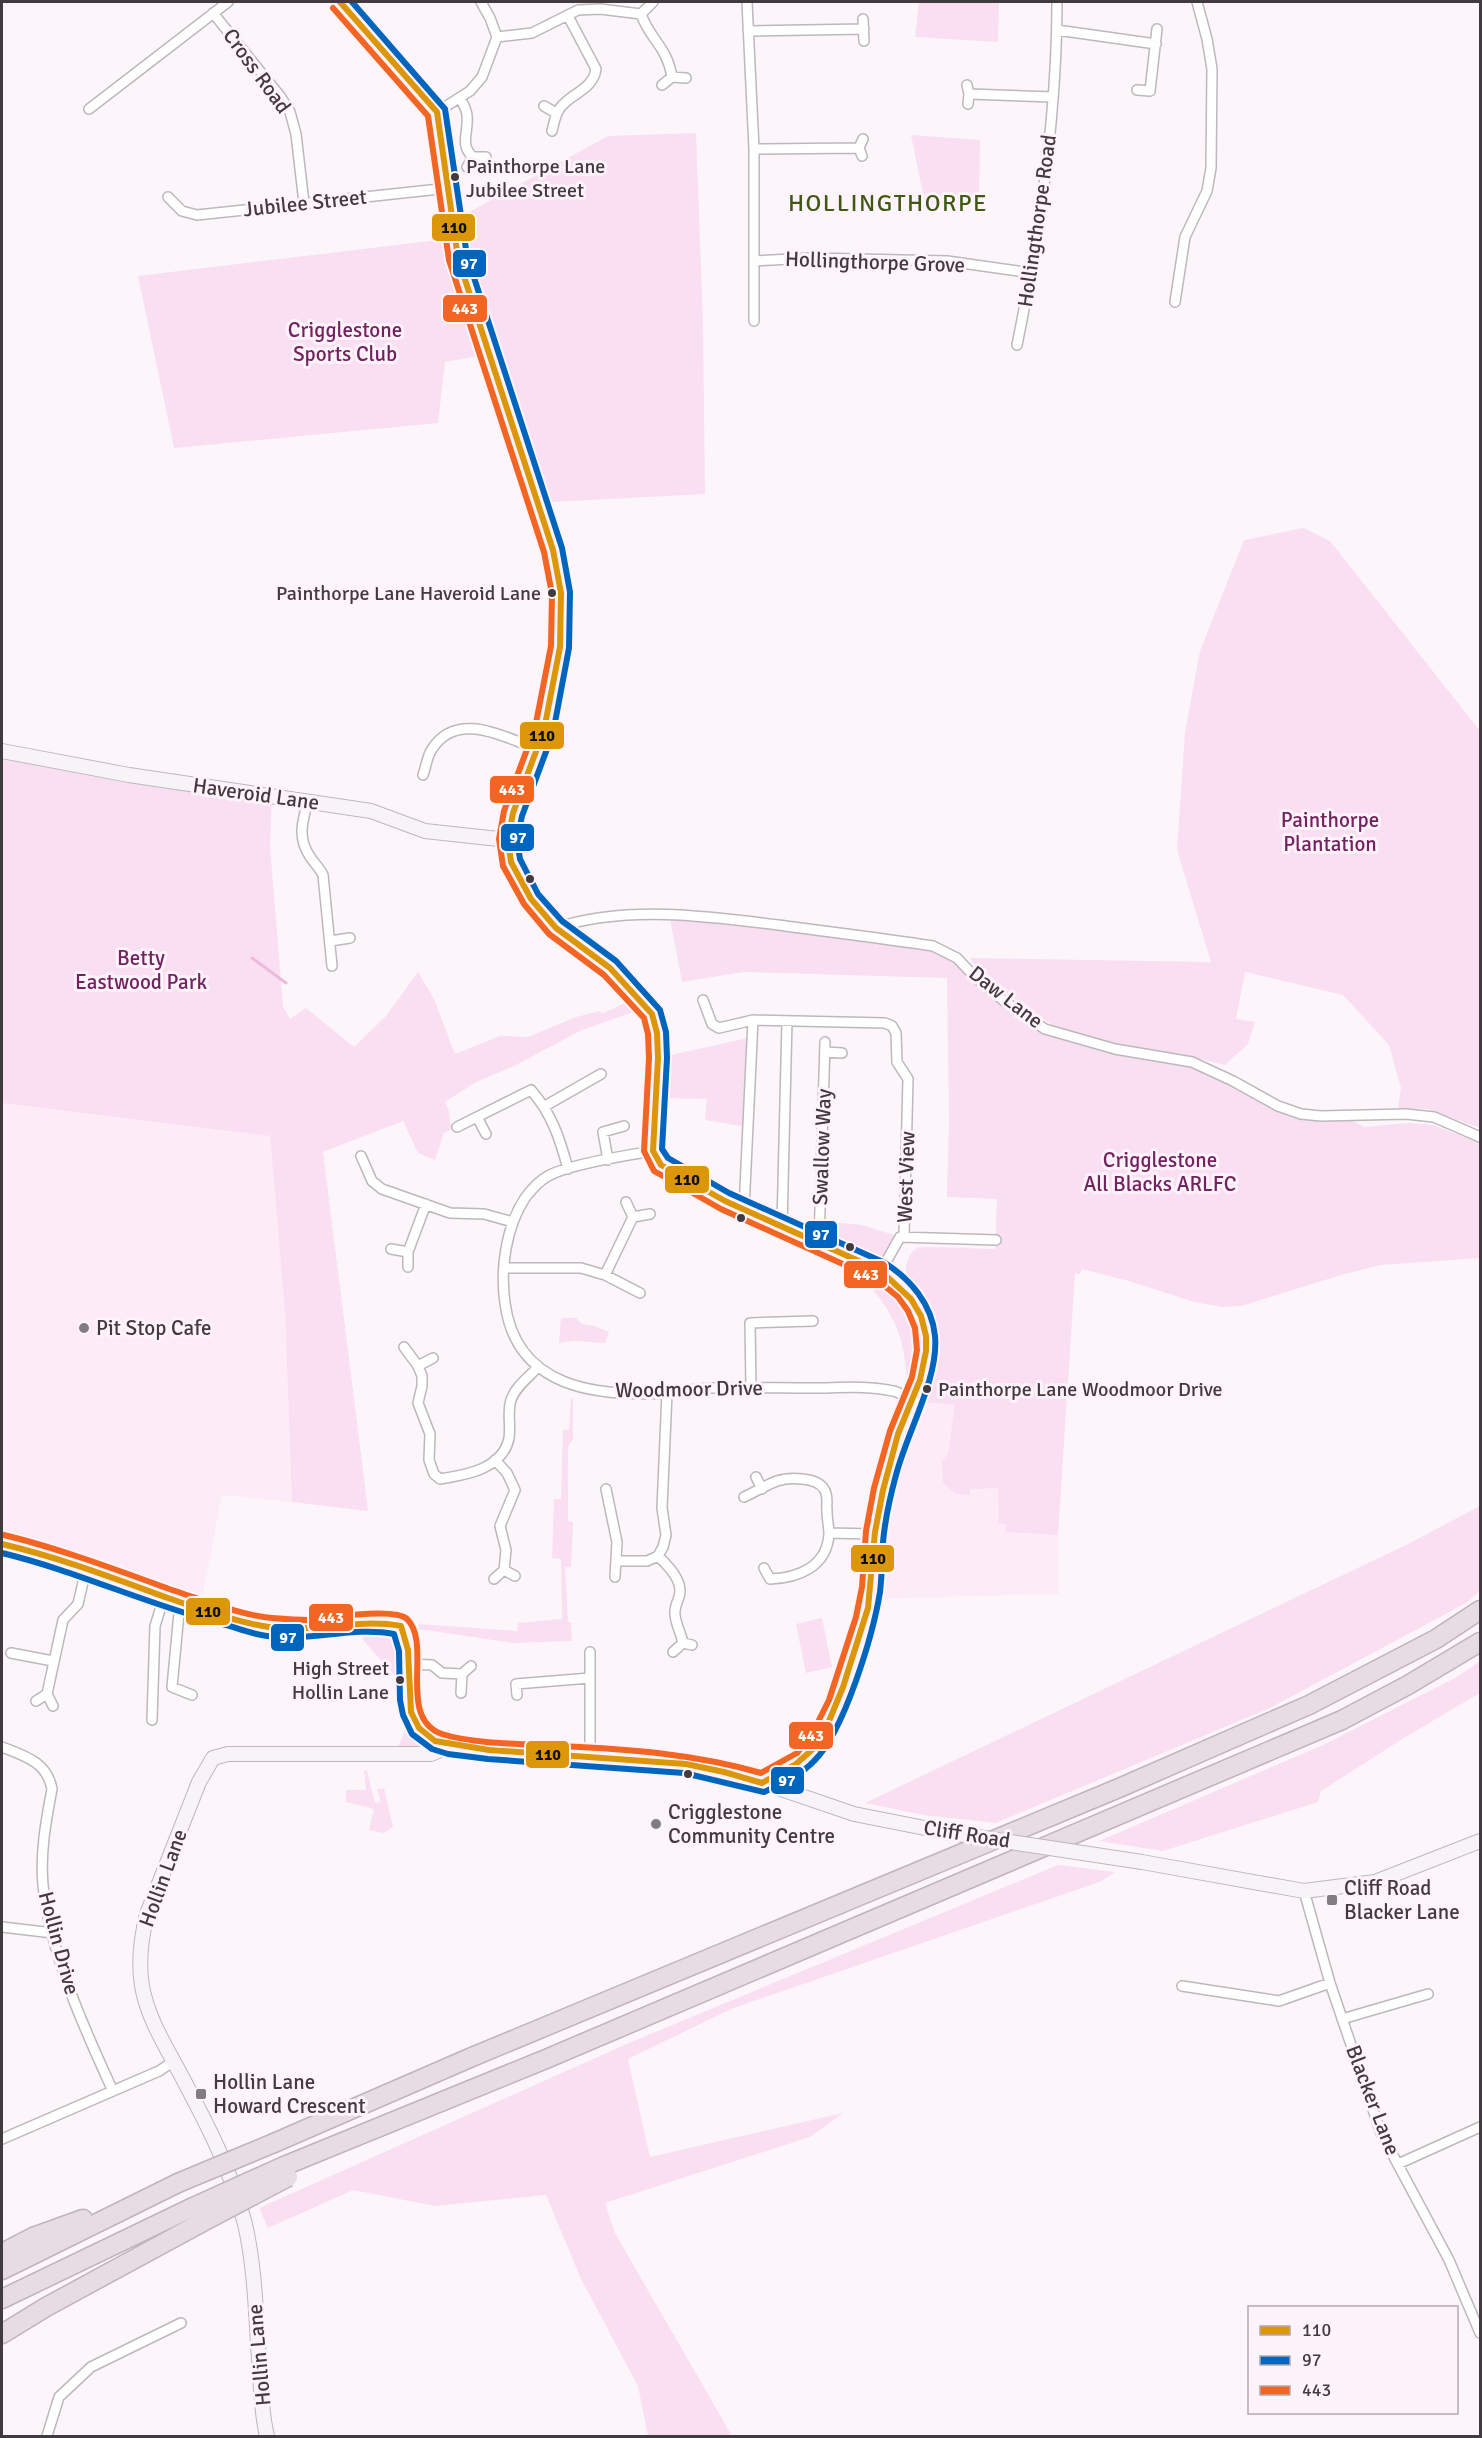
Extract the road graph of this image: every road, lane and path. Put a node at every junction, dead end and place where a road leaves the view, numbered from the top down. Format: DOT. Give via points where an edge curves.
graph roads {
  1 [pos="228,2"];
  2 [pos="340,2"];
  3 [pos="481,2"];
  4 [pos="653,2"];
  5 [pos="747,2"];
  6 [pos="1058,2"];
  7 [pos="1197,2"];
  8 [pos="213,13"];
  9 [pos="641,14"];
  10 [pos="568,16"];
  11 [pos="863,19"];
  12 [pos="1157,29"];
  13 [pos="864,30"];
  14 [pos="1058,30"];
  15 [pos="748,31"];
  16 [pos="496,37"];
  17 [pos="864,40"];
  18 [pos="1156,44"];
  19 [pos="672,76"];
  20 [pos="686,78"];
  21 [pos="662,85"];
  22 [pos="1137,90"];
  23 [pos="1053,97"];
  24 [pos="460,98"];
  25 [pos="968,104"];
  26 [pos="544,106"];
  27 [pos="89,109"];
  28 [pos="436,112"];
  29 [pos="556,113"];
  30 [pos="552,131"];
  31 [pos="754,148"];
  32 [pos="861,148"];
  33 [pos="486,157"];
  34 [pos="474,158"];
  35 [pos="467,167"];
  36 [pos="449,188"];
  37 [pos="168,197"];
  38 [pos="304,203"];
  39 [pos="754,261"];
  40 [pos="1032,273"];
  41 [pos="1175,302"];
  42 [pos="754,321"];
  43 [pos="1017,345"];
  44 [pos="538,749"];
  45 [pos="2,752"];
  46 [pos="423,775"];
  47 [pos="308,801"];
  48 [pos="508,840"];
  49 [pos="556,928"];
  50 [pos="350,938"];
  51 [pos="330,941"];
  52 [pos="332,966"];
  53 [pos="703,1000"];
  54 [pos="753,1020"];
  55 [pos="787,1021"];
  56 [pos="825,1042"];
  57 [pos="825,1052"];
  58 [pos="842,1053"];
  59 [pos="601,1074"];
  60 [pos="589,1081"];
  61 [pos="595,1091"];
  62 [pos="545,1107"];
  63 [pos="477,1117"];
  64 [pos="624,1126"];
  65 [pos="456,1127"];
  66 [pos="486,1134"];
  67 [pos="1480,1137"];
  68 [pos="653,1150"];
  69 [pos="361,1156"];
  70 [pos="608,1160"];
  71 [pos="568,1169"];
  72 [pos="370,1176"];
  73 [pos="360,1181"];
  74 [pos="626,1202"];
  75 [pos="426,1204"];
  76 [pos="744,1209"];
  77 [pos="650,1214"];
  78 [pos="633,1217"];
  79 [pos="513,1222"];
  80 [pos="782,1225"];
  81 [pos="904,1236"];
  82 [pos="996,1240"];
  83 [pos="819,1242"];
  84 [pos="391,1249"];
  85 [pos="408,1252"];
  86 [pos="408,1267"];
  87 [pos="504,1268"];
  88 [pos="881,1271"];
  89 [pos="605,1275"];
  90 [pos="640,1293"];
  91 [pos="813,1322"];
  92 [pos="404,1347"];
  93 [pos="434,1358"];
  94 [pos="418,1366"];
  95 [pos="538,1367"];
  96 [pos="751,1389"];
  97 [pos="667,1393"];
  98 [pos="914,1401"];
  99 [pos="495,1460"];
  100 [pos="756,1477"];
  101 [pos="606,1489"];
  102 [pos="762,1489"];
  103 [pos="744,1497"];
  104 [pos="829,1533"];
  105 [pos="874,1534"];
  106 [pos="2,1544"];
  107 [pos="658,1556"];
  108 [pos="616,1561"];
  109 [pos="764,1568"];
  110 [pos="86,1569"];
  111 [pos="504,1570"];
  112 [pos="515,1576"];
  113 [pos="615,1577"];
  114 [pos="494,1580"];
  115 [pos="164,1597"];
  116 [pos="180,1602"];
  117 [pos="1480,1610"];
  118 [pos="1480,1642"];
  119 [pos="26,1644"];
  120 [pos="590,1652"];
  121 [pos="673,1652"];
  122 [pos="11,1653"];
  123 [pos="24,1655"];
  124 [pos="54,1661"];
  125 [pos="408,1664"];
  126 [pos="471,1666"];
  127 [pos="462,1674"];
  128 [pos="590,1678"];
  129 [pos="461,1693"];
  130 [pos="47,1694"];
  131 [pos="192,1695"];
  132 [pos="517,1695"];
  133 [pos="36,1701"];
  134 [pos="53,1706"];
  135 [pos="153,1720"];
  136 [pos="450,1746"];
  137 [pos="2,1747"];
  138 [pos="590,1757"];
  139 [pos="762,1783"];
  140 [pos="1480,1841"];
  141 [pos="1304,1890"];
  142 [pos="2,1927"];
  143 [pos="53,1933"];
  144 [pos="1330,1983"];
  145 [pos="1182,1986"];
  146 [pos="1428,1994"];
  147 [pos="1342,2019"];
  148 [pos="174,2061"];
  149 [pos="112,2090"];
  150 [pos="1480,2127"];
  151 [pos="2,2139"];
  152 [pos="1398,2164"];
  153 [pos="178,2183"];
  154 [pos="195,2216"];
  155 [pos="2,2253"];
  156 [pos="2,2270"];
  157 [pos="2,2299"];
  158 [pos="182,2323"];
  159 [pos="1480,2333"];
  160 [pos="2,2334"];
  161 [pos="47,2436"];
  162 [pos="267,2436"];
  1 -- 8 [label="street"];
  2 -- 28 [label="street"];
  3 -- 16 [label="street"];
  4 -- 9 [label="street"];
  5 -- 15 [label="street"];
  6 -- 14 [label="street, Hollingthorpe Road"];
  7 -- 41 [label="street" via="1212,69 1211,168 1207,191 1185,237"];
  8 -- 27 [label="street"];
  8 -- 38 [label="street, Cross Road" via="290,112"];
  9 -- 10 [label="street" via="600,9 578,10"];
  9 -- 19 [label="street" via="668,57"];
  10 -- 16 [label="street" via="532,33"];
  10 -- 29 [label="street" via="596,69 591,83"];
  11 -- 13 [label="street"];
  12 -- 18 [label="street"];
  13 -- 15 [label="street"];
  13 -- 17 [label="street"];
  14 -- 18 [label="street"];
  14 -- 23 [label="street, Hollingthorpe Road"];
  15 -- 31 [label="street"];
  16 -- 24 [label="street" via="482,77"];
  18 -- 22 [label="street" via="1150,91"];
  19 -- 20 [label="street"];
  19 -- 21 [label="street"];
  23 -- 25 [label="street" via="968,89"];
  23 -- 40 [label="street, Hollingthorpe Road"];
  24 -- 28 [label="street"];
  24 -- 34 [label="street" via="467,114 464,139"];
  26 -- 29 [label="street"];
  28 -- 36 [label="street"];
  29 -- 30 [label="street"];
  31 -- 32 [label="street"];
  31 -- 39 [label="street"];
  33 -- 34 [label="street"];
  34 -- 35 [label="street"];
  36 -- 38 [label="street, Jubilee Street"];
  36 -- 44 [label="street" via="458,258 538,499 561,593 560,647"];
  37 -- 38 [label="street, Jubilee Street" via="182,211 197,215"];
  39 -- 40 [label="street, Hollingthorpe Grove" via="947,261"];
  39 -- 42 [label="street"];
  40 -- 43 [label="street, Hollingthorpe Road"];
  44 -- 46 [label="street" via="465,727 442,735 430,750"];
  44 -- 48 [label="street" via="513,813"];
  45 -- 47 [label="street, Haveroid Lane"];
  47 -- 48 [label="street, Haveroid Lane" via="371,811 425,831"];
  47 -- 51 [label="street" via="302,837 323,875"];
  48 -- 49 [label="street" via="517,875"];
  49 -- 67 [label="street, Daw Lane" via="582,919 669,914 933,946 957,958 1004,1001 1045,1029 1115,1049 1192,1062 1301,1114 1434,1117"];
  49 -- 68 [label="street" via="610,968 652,1014 658,1058"];
  50 -- 51 [label="street"];
  51 -- 52 [label="street"];
  53 -- 54 [label="street" via="712,1024 719,1028"];
  54 -- 55 [label="street"];
  54 -- 76 [label="street"];
  55 -- 80 [label="street"];
  55 -- 81 [label="street, West View" via="885,1023 896,1033 897,1062 908,1079"];
  56 -- 57 [label="street, Swallow Way"];
  57 -- 58 [label="street"];
  57 -- 83 [label="street, Swallow Way"];
  59 -- 60 [label="street"];
  60 -- 61 [label="street"];
  60 -- 62 [label="street"];
  62 -- 63 [label="street" via="531,1090"];
  62 -- 71 [label="street" via="558,1133"];
  63 -- 65 [label="street"];
  63 -- 66 [label="street"];
  64 -- 70 [label="street" via="603,1132"];
  68 -- 70 [label="street, Woodmoor Drive"];
  68 -- 76 [label="street" via="661,1165"];
  69 -- 72 [label="street"];
  70 -- 71 [label="street, Woodmoor Drive"];
  71 -- 79 [label="street, Woodmoor Drive" via="546,1177 536,1186"];
  72 -- 73 [label="street"];
  72 -- 75 [label="street" via="382,1189"];
  74 -- 78 [label="street"];
  75 -- 79 [label="street" via="450,1213 484,1214"];
  75 -- 85 [label="street"];
  76 -- 80 [label="street"];
  77 -- 78 [label="street"];
  78 -- 89 [label="street"];
  79 -- 87 [label="street, Woodmoor Drive"];
  80 -- 83 [label="street"];
  81 -- 82 [label="street"];
  81 -- 88 [label="street"];
  83 -- 88 [label="street"];
  84 -- 85 [label="street"];
  85 -- 86 [label="street"];
  87 -- 89 [label="street" via="581,1268"];
  87 -- 95 [label="street, Woodmoor Drive" via="507,1317 515,1337"];
  88 -- 98 [label="street" via="903,1288 923,1322 926,1351"];
  89 -- 90 [label="street"];
  91 -- 96 [label="street" via="750,1323"];
  92 -- 94 [label="street"];
  93 -- 94 [label="street"];
  94 -- 99 [label="street" via="422,1386 418,1403 430,1434 429,1460 434,1474 440,1479 470,1473"];
  95 -- 97 [label="street, Woodmoor Drive" via="570,1385"];
  95 -- 99 [label="street" via="512,1397 509,1438"];
  96 -- 97 [label="street, Woodmoor Drive"];
  96 -- 98 [label="street, Woodmoor Drive" via="865,1388 895,1391"];
  97 -- 107 [label="street" via="662,1508 666,1535"];
  98 -- 105 [label="street" via="894,1446"];
  99 -- 111 [label="street" via="515,1490 501,1526 506,1550"];
  100 -- 102 [label="street"];
  101 -- 108 [label="street" via="617,1542"];
  102 -- 103 [label="street"];
  102 -- 104 [label="street" via="778,1480 816,1481 828,1497"];
  104 -- 105 [label="street"];
  104 -- 109 [label="street" via="822,1555 805,1572 770,1579"];
  105 -- 139 [label="street" via="871,1590 862,1629 825,1731 793,1767"];
  106 -- 110 [label="street"];
  107 -- 108 [label="street" via="647,1561"];
  107 -- 121 [label="street" via="674,1572 680,1587 675,1616 687,1644"];
  108 -- 113 [label="street"];
  110 -- 115 [label="street"];
  110 -- 124 [label="street" via="78,1604 63,1620"];
  111 -- 112 [label="street"];
  111 -- 114 [label="street"];
  115 -- 116 [label="street"];
  115 -- 135 [label="street" via="155,1626"];
  116 -- 125 [label="street" via="268,1627 306,1629 391,1623 401,1626 405,1634"];
  116 -- 131 [label="street" via="172,1687"];
  117 -- 153 [label="highway, bridge" via="1436,1639 1310,1705"];
  118 -- 154 [label="highway, bridge" via="1342,1720 323,2150"];
  119 -- 123 [label="street"];
  120 -- 128 [label="street"];
  122 -- 123 [label="street"];
  123 -- 124 [label="street"];
  124 -- 130 [label="street"];
  125 -- 127 [label="street" via="432,1665 442,1673"];
  125 -- 136 [label="street" via="410,1706 416,1724 423,1733"];
  126 -- 127 [label="street"];
  127 -- 129 [label="street"];
  128 -- 132 [label="street" via="516,1684"];
  128 -- 138 [label="street"];
  130 -- 133 [label="street"];
  130 -- 134 [label="street"];
  136 -- 138 [label="street, Cliff Road"];
  136 -- 148 [label="street, Hollin Lane" via="431,1754 228,1754 213,1758 172,1849 142,1934 142,1987 159,2035"];
  137 -- 143 [label="street, Hollin Drive" via="32,1759 50,1779 43,1885"];
  138 -- 139 [label="street, Cliff Road" via="705,1767"];
  139 -- 141 [label="street, Cliff Road, bridge" via="854,1814 945,1832"];
  140 -- 141 [label="street, Cliff Road" via="1375,1882"];
  141 -- 144 [label="street, Blacker Lane"];
  142 -- 143 [label="street"];
  143 -- 149 [label="street, Hollin Drive" via="83,2026"];
  144 -- 145 [label="street" via="1279,2001"];
  144 -- 147 [label="street, Blacker Lane"];
  146 -- 147 [label="street"];
  147 -- 152 [label="street, Blacker Lane" via="1381,2133"];
  148 -- 149 [label="street"];
  148 -- 162 [label="street, Hollin Lane" via="224,2160 245,2224"];
  149 -- 151 [label="street"];
  150 -- 152 [label="street"];
  152 -- 159 [label="street, Blacker Lane" via="1449,2260"];
  153 -- 155 [label="highway" via="33,2237"];
  153 -- 156 [label="highway"];
  154 -- 157 [label="highway"];
  154 -- 160 [label="highway"];
  158 -- 161 [label="street" via="91,2367 59,2397"];
}
